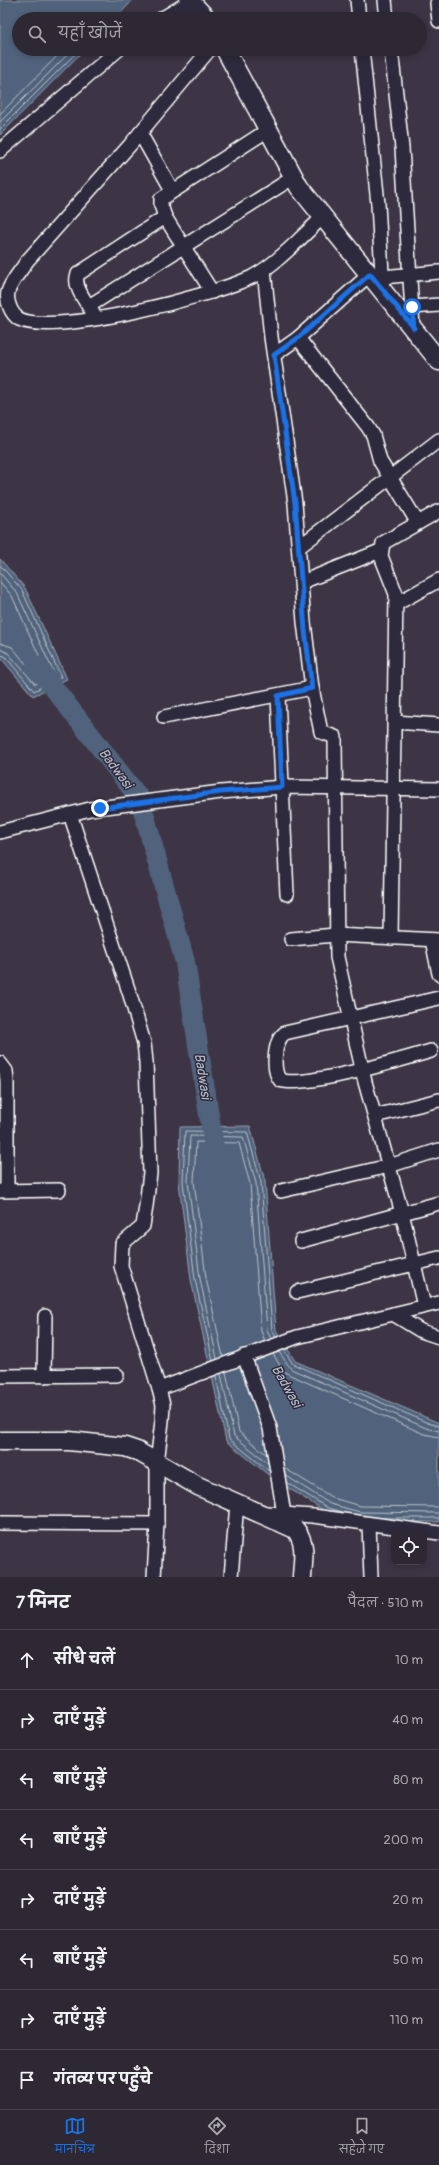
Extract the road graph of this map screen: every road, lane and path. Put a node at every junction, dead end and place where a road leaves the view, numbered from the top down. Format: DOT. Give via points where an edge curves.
graph roads {
  1 [pos="356,0"];
  2 [pos="385,0"];
  3 [pos="190,1"];
  4 [pos="437,3"];
  5 [pos="172,12"];
  6 [pos="200,12"];
  7 [pos="358,12"];
  8 [pos="386,12"];
  9 [pos="439,21"];
  10 [pos="111,56"];
  11 [pos="204,56"];
  12 [pos="229,56"];
  13 [pos="363,56"];
  14 [pos="391,56"];
  15 [pos="268,130"];
  16 [pos="140,133"];
  17 [pos="0,152"];
  18 [pos="294,178"];
  19 [pos="172,190"];
  20 [pos="165,217"];
  21 [pos="324,217"];
  22 [pos="184,246"];
  23 [pos="264,270"];
  24 [pos="439,272"];
  25 [pos="410,275"];
  26 [pos="378,281"];
  27 [pos="212,292"];
  28 [pos="439,305"];
  29 [pos="89,306"];
  30 [pos="412,307"];
  31 [pos="96,318"];
  32 [pos="414,328"];
  33 [pos="298,338"];
  34 [pos="274,355"];
  35 [pos="439,361"];
  36 [pos="439,440"];
  37 [pos="390,478"];
  38 [pos="439,511"];
  39 [pos="418,523"];
  40 [pos="299,547"];
  41 [pos="380,551"];
  42 [pos="439,580"];
  43 [pos="302,582"];
  44 [pos="396,604"];
  45 [pos="312,688"];
  46 [pos="278,696"];
  47 [pos="164,716"];
  48 [pos="394,722"];
  49 [pos="439,725"];
  50 [pos="282,787"];
  51 [pos="336,788"];
  52 [pos="394,789"];
  53 [pos="439,789"];
  54 [pos="70,814"];
  55 [pos="0,832"];
  56 [pos="287,894"];
  57 [pos="335,935"];
  58 [pos="391,938"];
  59 [pos="291,939"];
  60 [pos="435,940"];
  61 [pos="439,974"];
  62 [pos="439,998"];
  63 [pos="350,1018"];
  64 [pos="431,1051"];
  65 [pos="0,1063"];
  66 [pos="363,1070"];
  67 [pos="439,1100"];
  68 [pos="375,1116"];
  69 [pos="439,1150"];
  70 [pos="389,1166"];
  71 [pos="3,1190"];
  72 [pos="59,1190"];
  73 [pos="281,1191"];
  74 [pos="439,1204"];
  75 [pos="402,1213"];
  76 [pos="301,1241"];
  77 [pos="439,1258"];
  78 [pos="416,1266"];
  79 [pos="297,1292"];
  80 [pos="439,1303"];
  81 [pos="424,1306"];
  82 [pos="393,1314"];
  83 [pos="45,1316"];
  84 [pos="439,1337"];
  85 [pos="248,1355"];
  86 [pos="0,1376"];
  87 [pos="44,1376"];
  88 [pos="117,1376"];
  89 [pos="159,1389"];
  90 [pos="0,1441"];
  91 [pos="157,1463"];
  92 [pos="237,1503"];
  93 [pos="259,1512"];
  94 [pos="284,1514"];
  95 [pos="0,1523"];
  96 [pos="157,1524"];
  97 [pos="369,1525"];
  98 [pos="439,1533"];
  99 [pos="154,1577"];
  100 [pos="231,1577"];
  101 [pos="302,1577"];
  102 [pos="371,1577"];
  1 -- 7 [label="street"];
  2 -- 8 [label="street"];
  3 -- 5 [label="street"];
  3 -- 6 [label="street"];
  4 -- 9 [label="street"];
  10 -- 17 [label="street"];
  11 -- 16 [label="street"];
  12 -- 15 [label="street"];
  13 -- 26 [label="street" via="378,204"];
  14 -- 25 [label="street" via="402,148"];
  15 -- 18 [label="street"];
  15 -- 19 [label="street"];
  16 -- 19 [label="street"];
  16 -- 31 [label="street" via="27,261 8,293 14,314 25,321 71,322"];
  18 -- 21 [label="street"];
  18 -- 22 [label="street"];
  19 -- 20 [label="street" via="161,199"];
  20 -- 22 [label="street"];
  20 -- 29 [label="street" via="78,274 76,282"];
  21 -- 23 [label="street"];
  21 -- 26 [label="street"];
  22 -- 27 [label="street"];
  22 -- 29 [label="street"];
  23 -- 27 [label="street"];
  23 -- 34 [label="street"];
  24 -- 25 [label="street"];
  25 -- 26 [label="street"];
  25 -- 30 [label="street"];
  26 -- 32 [label="street"];
  26 -- 33 [label="street"];
  27 -- 31 [label="street"];
  28 -- 30 [label="street"];
  29 -- 31 [label="street"];
  30 -- 32 [label="street"];
  32 -- 35 [label="street"];
  33 -- 34 [label="street"];
  33 -- 37 [label="street" via="368,427 373,435 378,457"];
  34 -- 40 [label="street"];
  36 -- 37 [label="street"];
  37 -- 39 [label="street"];
  37 -- 40 [label="street"];
  38 -- 39 [label="street"];
  39 -- 41 [label="street" via="384,543"];
  40 -- 43 [label="street"];
  41 -- 43 [label="street"];
  41 -- 44 [label="street" via="394,585"];
  42 -- 44 [label="street"];
  43 -- 45 [label="street"];
  44 -- 48 [label="street"];
  45 -- 46 [label="street"];
  45 -- 51 [label="street" via="321,732 335,737"];
  46 -- 47 [label="street"];
  46 -- 50 [label="street"];
  48 -- 49 [label="street"];
  48 -- 52 [label="street"];
  50 -- 51 [label="street"];
  50 -- 54 [label="street" via="90,809"];
  50 -- 56 [label="street"];
  51 -- 52 [label="street"];
  51 -- 57 [label="street"];
  52 -- 53 [label="street"];
  52 -- 58 [label="street"];
  54 -- 55 [label="street"];
  54 -- 89 [label="street" via="144,1043 149,1097 150,1173 143,1226 122,1244 121,1266"];
  57 -- 58 [label="street"];
  57 -- 59 [label="street"];
  57 -- 63 [label="street"];
  58 -- 60 [label="street"];
  60 -- 61 [label="street"];
  62 -- 63 [label="street"];
  63 -- 66 [label="street"];
  63 -- 66 [label="street" via="282,1034 277,1044 277,1075 284,1082 295,1082"];
  64 -- 66 [label="street"];
  65 -- 71 [label="street" via="6,1071 7,1081"];
  66 -- 68 [label="street"];
  67 -- 68 [label="street"];
  68 -- 70 [label="street"];
  69 -- 70 [label="street"];
  70 -- 73 [label="street"];
  70 -- 75 [label="street"];
  71 -- 72 [label="street"];
  74 -- 75 [label="street"];
  75 -- 76 [label="street"];
  75 -- 78 [label="street"];
  77 -- 78 [label="street"];
  78 -- 79 [label="street"];
  78 -- 81 [label="street"];
  80 -- 81 [label="street"];
  81 -- 82 [label="street"];
  82 -- 84 [label="street" via="421,1331"];
  82 -- 85 [label="street" via="297,1337"];
  83 -- 87 [label="street"];
  85 -- 89 [label="street"];
  85 -- 94 [label="street" via="270,1428"];
  86 -- 87 [label="street"];
  87 -- 88 [label="street"];
  89 -- 91 [label="street" via="163,1405"];
  90 -- 91 [label="street" via="107,1444 137,1451"];
  91 -- 92 [label="street" via="198,1486"];
  91 -- 96 [label="street"];
  92 -- 93 [label="street"];
  92 -- 100 [label="street"];
  93 -- 94 [label="street"];
  93 -- 101 [label="street" via="294,1528 301,1536 304,1546"];
  94 -- 97 [label="street"];
  95 -- 96 [label="street"];
  96 -- 99 [label="street"];
  97 -- 98 [label="street"];
  97 -- 102 [label="street"];
}
